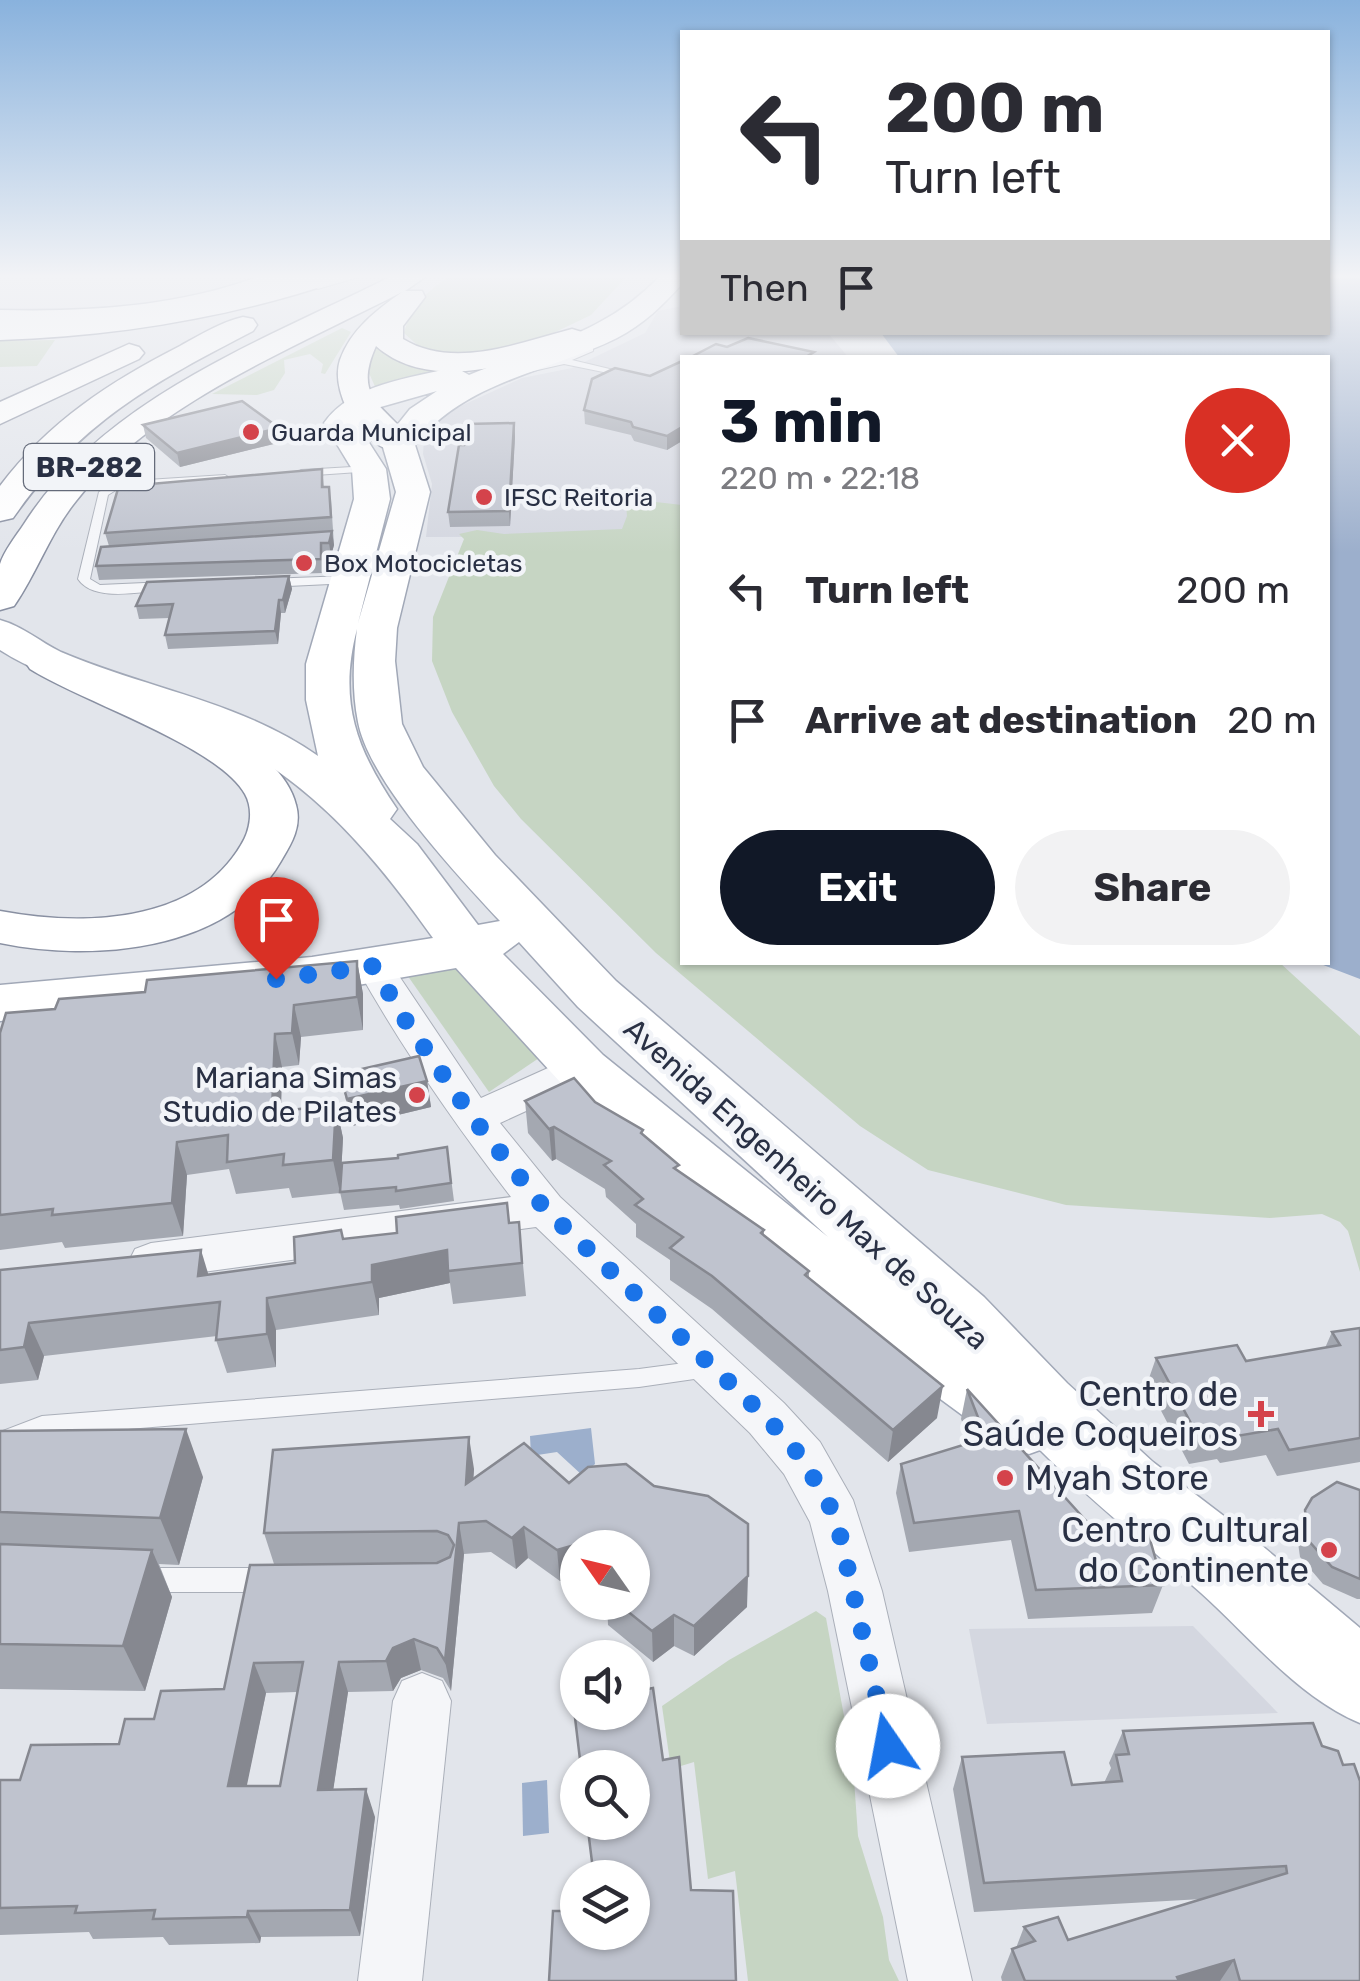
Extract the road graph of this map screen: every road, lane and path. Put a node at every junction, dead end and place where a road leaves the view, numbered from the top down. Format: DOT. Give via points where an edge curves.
graph roads {
  1 [pos="98,367"];
  2 [pos="157,367"];
  3 [pos="243,367"];
  4 [pos="352,367"];
  5 [pos="485,367"];
  6 [pos="520,367"];
  7 [pos="521,367"];
  8 [pos="603,367"];
  9 [pos="614,373"];
  10 [pos="500,375"];
  11 [pos="359,403"];
  12 [pos="0,414"];
  13 [pos="398,444"];
  14 [pos="368,469"];
  15 [pos="291,474"];
  16 [pos="233,478"];
  17 [pos="0,510"];
  18 [pos="349,551"];
  19 [pos="108,553"];
  20 [pos="89,554"];
  21 [pos="252,584"];
  22 [pos="176,586"];
  23 [pos="2,595"];
  24 [pos="20,644"];
  25 [pos="399,855"];
  26 [pos="477,866"];
  27 [pos="527,924"];
  28 [pos="0,927"];
  29 [pos="452,928"];
  30 [pos="374,966"];
  31 [pos="0,1003"];
  32 [pos="582,1068"];
  33 [pos="473,1118"];
  34 [pos="545,1209"];
  35 [pos="116,1264"];
  36 [pos="712,1368"];
  37 [pos="0,1442"];
  38 [pos="1126,1486"];
  39 [pos="110,1578"];
  40 [pos="285,1580"];
  41 [pos="1360,1682"];
  42 [pos="422,1701"];
  43 [pos="390,1981"];
  44 [pos="940,1981"];
  1 -- 12 [label="main road"];
  2 -- 17 [label="main road, BR-282" via="64,431"];
  3 -- 23 [label="main road, BR-282" via="105,452 72,483"];
  4 -- 11 [label="main road"];
  5 -- 11 [label="main road"];
  6 -- 10 [label="lane"];
  7 -- 10 [label="main road"];
  8 -- 9 [label="lane"];
  10 -- 13 [label="main road" via="428,408"];
  11 -- 13 [label="main road"];
  11 -- 14 [label="main road" via="340,424"];
  13 -- 26 [label="main road, Avenida Engenheiro Max de Souza" via="413,492 378,628 380,724 402,771"];
  14 -- 15 [label="lane"];
  14 -- 18 [label="main road" via="372,499"];
  16 -- 20 [label="lane" via="107,489"];
  18 -- 21 [label="lane"];
  18 -- 25 [label="main road" via="327,664 328,700 348,771"];
  19 -- 20 [label="lane"];
  20 -- 22 [label="lane" via="88,586"];
  24 -- 25 [label="main road, Avenida Engenheiro Max de Souza" via="279,749"];
  24 -- 28 [label="main road" via="71,678 221,748 248,767 275,808 264,854 242,879 180,916 82,938"];
  25 -- 29 [label="main road, Avenida Engenheiro Max de Souza"];
  26 -- 27 [label="main road, Avenida Engenheiro Max de Souza"];
  26 -- 29 [label="main road"];
  27 -- 29 [label="main road"];
  27 -- 38 [label="main road, Avenida Engenheiro Max de Souza" via="696,1086 960,1316"];
  29 -- 30 [label="main road"];
  29 -- 32 [label="main road, Avenida Engenheiro Max de Souza"];
  30 -- 31 [label="main road"];
  30 -- 33 [label="street"];
  32 -- 33 [label="street"];
  32 -- 38 [label="main road, Avenida Engenheiro Max de Souza" via="726,1194 914,1342"];
  33 -- 34 [label="street"];
  34 -- 35 [label="street"];
  34 -- 36 [label="street"];
  36 -- 37 [label="lane" via="42,1426"];
  36 -- 44 [label="street" via="802,1458 836,1517"];
  38 -- 41 [label="main road, Avenida Engenheiro Max de Souza"];
  39 -- 40 [label="lane"];
  42 -- 43 [label="street"];
}
